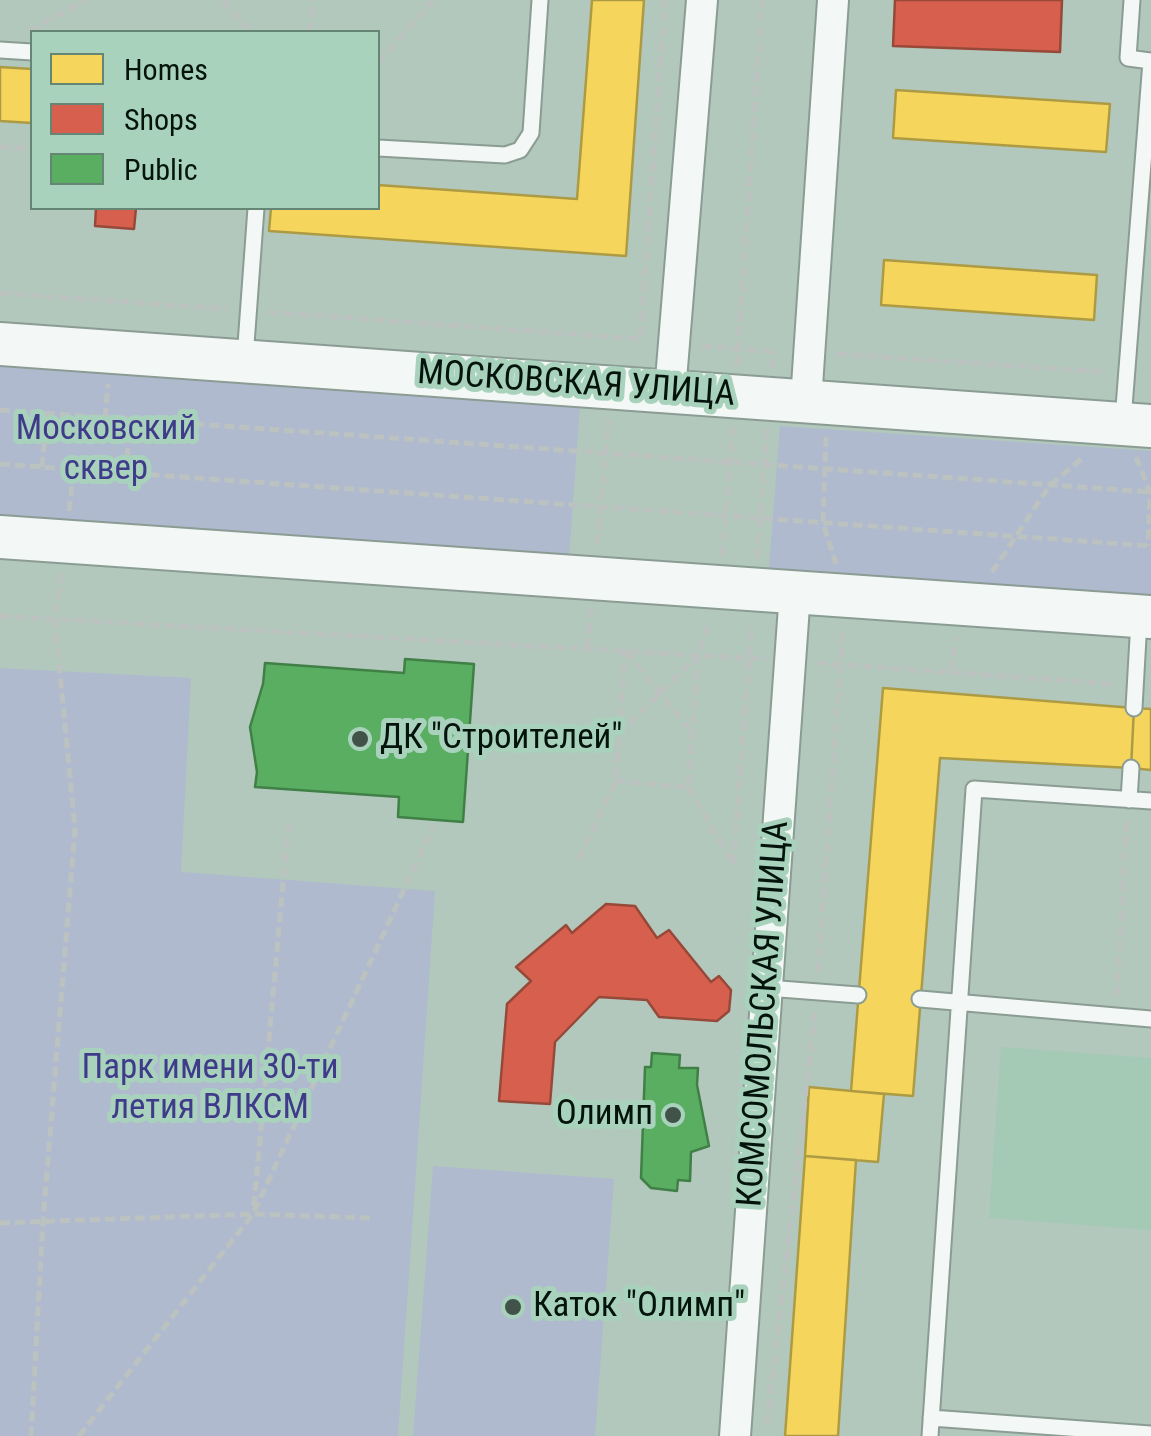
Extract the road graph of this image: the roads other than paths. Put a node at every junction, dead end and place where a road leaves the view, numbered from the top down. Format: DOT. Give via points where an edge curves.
graph roads {
  1 [pos="540,0"];
  2 [pos="702,0"];
  3 [pos="833,0"];
  4 [pos="1132,0"];
  5 [pos="0,50"];
  6 [pos="30,52"];
  7 [pos="1149,132"];
  8 [pos="380,148"];
  9 [pos="256,210"];
  10 [pos="0,344"];
  11 [pos="244,362"];
  12 [pos="670,392"];
  13 [pos="806,401"];
  14 [pos="1137,425"];
  15 [pos="0,537"];
  16 [pos="795,592"];
  17 [pos="1145,617"];
  18 [pos="1134,708"];
  19 [pos="1131,768"];
  20 [pos="1128,800"];
  21 [pos="1151,802"];
  22 [pos="767,988"];
  23 [pos="858,995"];
  24 [pos="920,1000"];
  25 [pos="959,1003"];
  26 [pos="1151,1019"];
  27 [pos="931,1418"];
  28 [pos="1151,1434"];
  29 [pos="735,1436"];
  30 [pos="930,1436"];
  1 -- 8 [label="lane" via="531,133 520,150"];
  2 -- 12 [label="street"];
  3 -- 13 [label="street"];
  4 -- 7 [label="lane" via="1128,58 1151,62"];
  5 -- 6 [label="lane"];
  7 -- 14 [label="lane" via="1127,374"];
  9 -- 11 [label="lane"];
  10 -- 11 [label="main road, МОСКОВСКАЯ УЛИЦА"];
  11 -- 12 [label="main road, МОСКОВСКАЯ УЛИЦА"];
  12 -- 13 [label="main road, МОСКОВСКАЯ УЛИЦА"];
  13 -- 14 [label="main road, МОСКОВСКАЯ УЛИЦА"];
  15 -- 16 [label="main road"];
  16 -- 17 [label="main road"];
  16 -- 22 [label="street, КОМСОМОЛЬСКАЯ УЛИЦА"];
  17 -- 18 [label="lane"];
  19 -- 20 [label="lane"];
  20 -- 21 [label="lane"];
  20 -- 25 [label="lane" via="974,789"];
  22 -- 23 [label="lane"];
  22 -- 29 [label="street, КОМСОМОЛЬСКАЯ УЛИЦА"];
  24 -- 25 [label="lane"];
  25 -- 26 [label="lane"];
  25 -- 27 [label="lane"];
  27 -- 28 [label="lane"];
  27 -- 30 [label="lane"];
}
